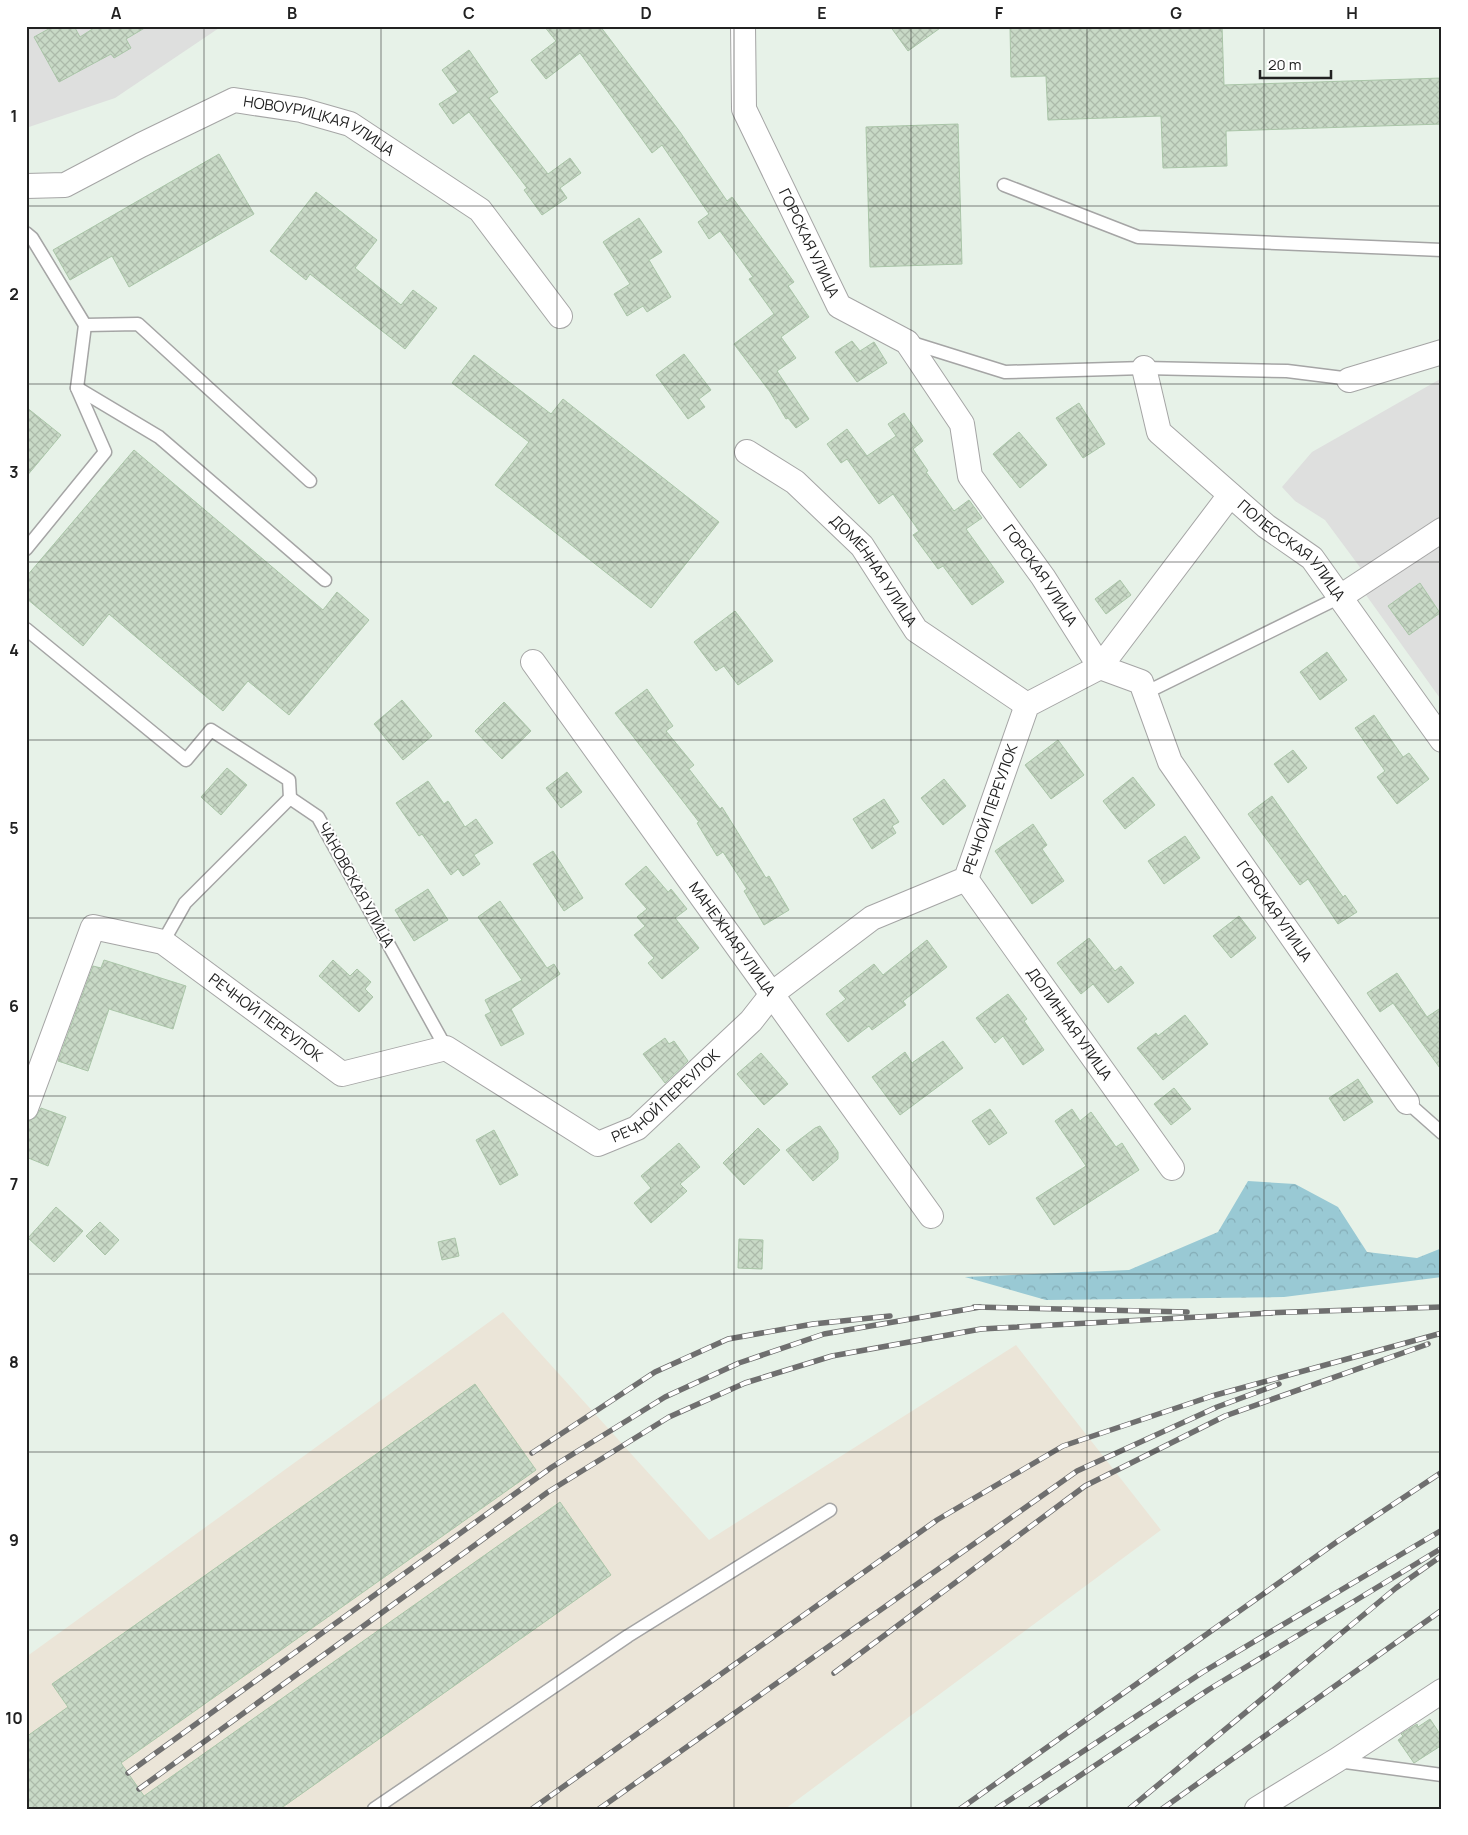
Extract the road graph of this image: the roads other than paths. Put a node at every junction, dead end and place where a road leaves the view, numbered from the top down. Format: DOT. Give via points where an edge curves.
graph roads {
  1 [pos="743,26"];
  2 [pos="1004,185"];
  3 [pos="26,186"];
  4 [pos="26,234"];
  5 [pos="1442,250"];
  6 [pos="560,316"];
  7 [pos="85,325"];
  8 [pos="907,342"];
  9 [pos="1442,352"];
  10 [pos="1144,368"];
  11 [pos="1350,380"];
  12 [pos="77,388"];
  13 [pos="747,452"];
  14 [pos="310,481"];
  15 [pos="1230,495"];
  16 [pos="1442,530"];
  17 [pos="26,550"];
  18 [pos="325,580"];
  19 [pos="1340,597"];
  20 [pos="26,629"];
  21 [pos="533,662"];
  22 [pos="1100,667"];
  23 [pos="1145,693"];
  24 [pos="1028,705"];
  25 [pos="1442,740"];
  26 [pos="290,798"];
  27 [pos="966,879"];
  28 [pos="163,942"];
  29 [pos="773,993"];
  30 [pos="446,1048"];
  31 [pos="1407,1102"];
  32 [pos="26,1108"];
  33 [pos="1442,1132"];
  34 [pos="1172,1168"];
  35 [pos="931,1216"];
  36 [pos="830,1510"];
  37 [pos="1442,1691"];
  38 [pos="1337,1760"];
  39 [pos="1442,1775"];
  40 [pos="374,1809"];
  41 [pos="1258,1809"];
  1 -- 8 [label="street, ГОРСКАЯ УЛИЦА" via="744,109 839,306"];
  2 -- 5 [label="lane" via="1138,237"];
  3 -- 6 [label="street, НОВОУРИЦКАЯ УЛИЦА" via="65,185 234,100 301,110 350,124 480,210"];
  4 -- 7 [label="lane" via="32,238"];
  7 -- 12 [label="lane"];
  7 -- 14 [label="lane" via="138,324"];
  8 -- 10 [label="lane" via="1005,372"];
  8 -- 22 [label="street, ГОРСКАЯ УЛИЦА" via="962,424 970,476 1043,576"];
  9 -- 11 [label="street"];
  10 -- 11 [label="lane" via="1287,371"];
  10 -- 15 [label="street, ПОЛЕССКАЯ УЛИЦА" via="1159,432"];
  12 -- 17 [label="lane" via="105,452"];
  12 -- 18 [label="lane" via="159,437"];
  13 -- 24 [label="street, ДОМЕННАЯ УЛИЦА" via="795,482 862,546 916,630"];
  15 -- 19 [label="street, ПОЛЕССКАЯ УЛИЦА" via="1266,526 1312,558"];
  15 -- 22 [label="street"];
  16 -- 19 [label="street"];
  19 -- 23 [label="lane"];
  19 -- 25 [label="street, ПОЛЕССКАЯ УЛИЦА"];
  20 -- 26 [label="lane" via="186,760 211,730 290,780"];
  21 -- 29 [label="street, МАНЕЖНАЯ УЛИЦА"];
  22 -- 23 [label="street, ГОРСКАЯ УЛИЦА" via="1141,682"];
  22 -- 24 [label="street"];
  23 -- 31 [label="street, ГОРСКАЯ УЛИЦА" via="1170,762"];
  24 -- 27 [label="street, РЕЧНОЙ ПЕРЕУЛОК"];
  26 -- 28 [label="lane" via="185,903"];
  26 -- 30 [label="lane, ЧАНОВСКАЯ УЛИЦА" via="318,817"];
  27 -- 29 [label="street, РЕЧНОЙ ПЕРЕУЛОК" via="872,918"];
  27 -- 34 [label="street, ДОЛИННАЯ УЛИЦА"];
  28 -- 30 [label="street, РЕЧНОЙ ПЕРЕУЛОК" via="342,1074"];
  28 -- 32 [label="street, РЕЧНОЙ ПЕРЕУЛОК" via="93,927"];
  29 -- 30 [label="street, РЕЧНОЙ ПЕРЕУЛОК" via="751,1021 637,1128 598,1144"];
  29 -- 35 [label="street, МАНЕЖНАЯ УЛИЦА"];
  31 -- 33 [label="lane"];
  36 -- 40 [label="lane" via="628,1636"];
  37 -- 38 [label="street"];
  38 -- 39 [label="lane"];
  38 -- 41 [label="street"];
}
